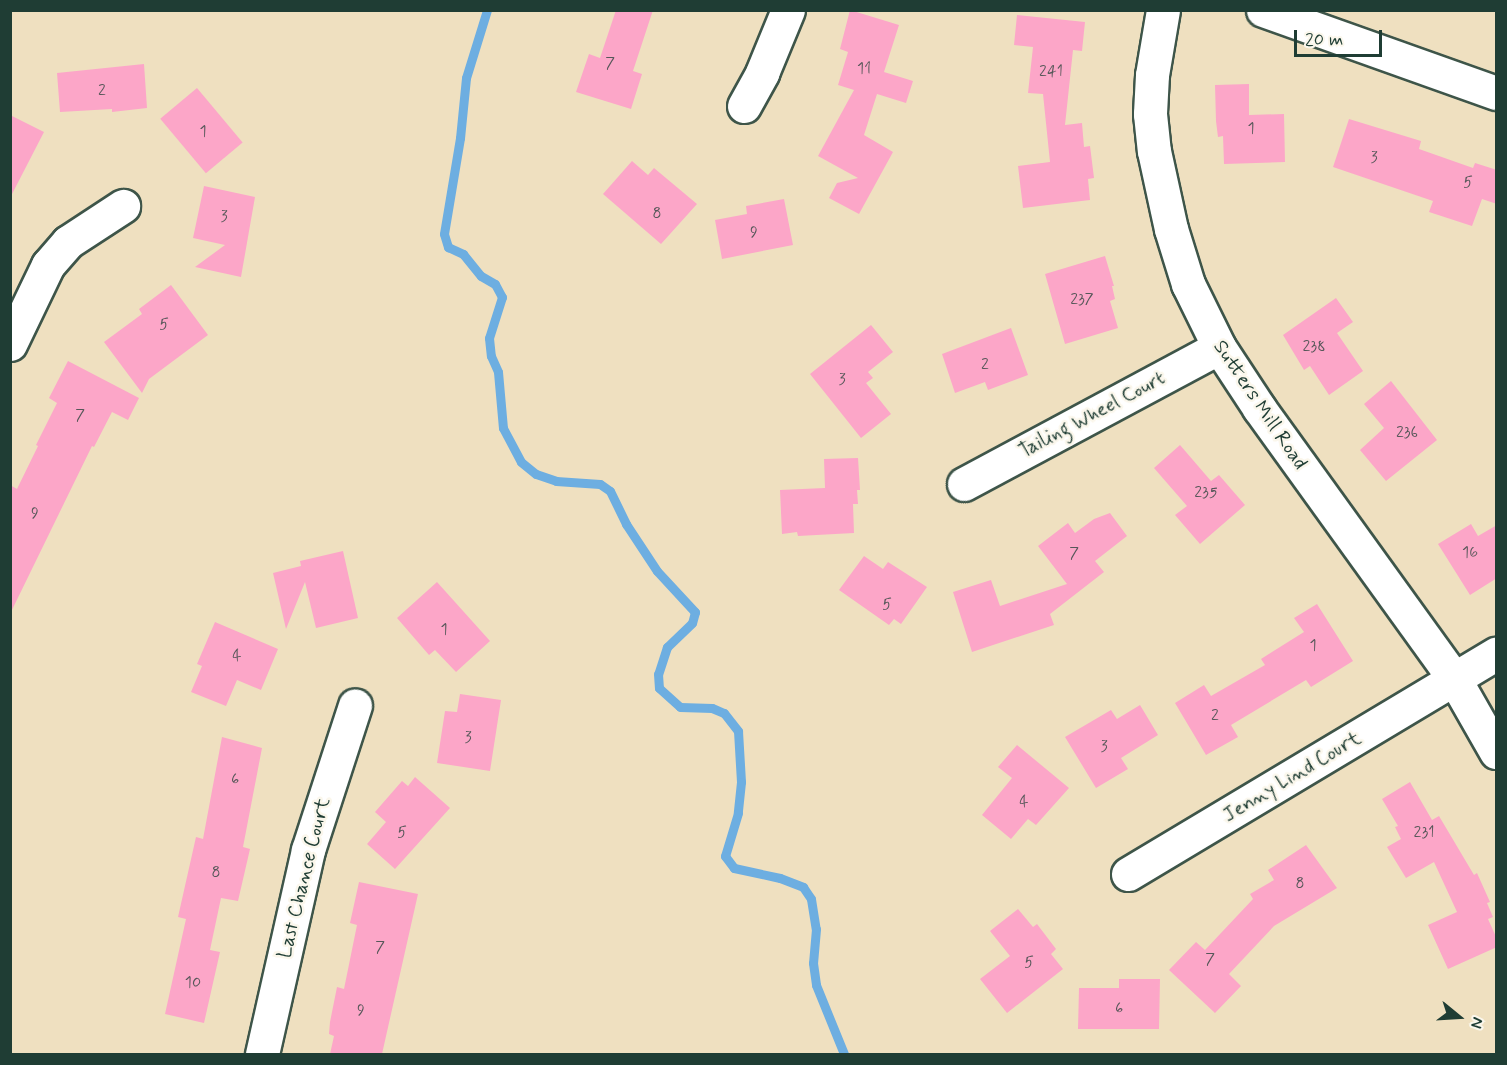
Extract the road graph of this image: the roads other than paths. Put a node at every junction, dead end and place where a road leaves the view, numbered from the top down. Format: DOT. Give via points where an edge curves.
graph roads {
  1 [pos="788,10"];
  2 [pos="1163,10"];
  3 [pos="1263,10"];
  4 [pos="1497,93"];
  5 [pos="744,106"];
  6 [pos="123,206"];
  7 [pos="10,344"];
  8 [pos="1219,347"];
  9 [pos="964,484"];
  10 [pos="1497,654"];
  11 [pos="1455,680"];
  12 [pos="355,705"];
  13 [pos="1497,752"];
  14 [pos="1128,874"];
  15 [pos="262,1054"];
  1 -- 5 [label="street"];
  2 -- 8 [label="street, Sutters Mill Road" via="1152,75 1150,114 1154,151 1188,284"];
  3 -- 4 [label="street"];
  6 -- 7 [label="street" via="68,242 48,266"];
  8 -- 9 [label="street, Tailing Wheel Court"];
  8 -- 11 [label="street, Sutters Mill Road"];
  10 -- 11 [label="street, Jenny Lind Court"];
  11 -- 13 [label="street, Sutters Mill Road"];
  11 -- 14 [label="street, Jenny Lind Court"];
  12 -- 15 [label="street, Last Chance Court" via="309,850"];
}
